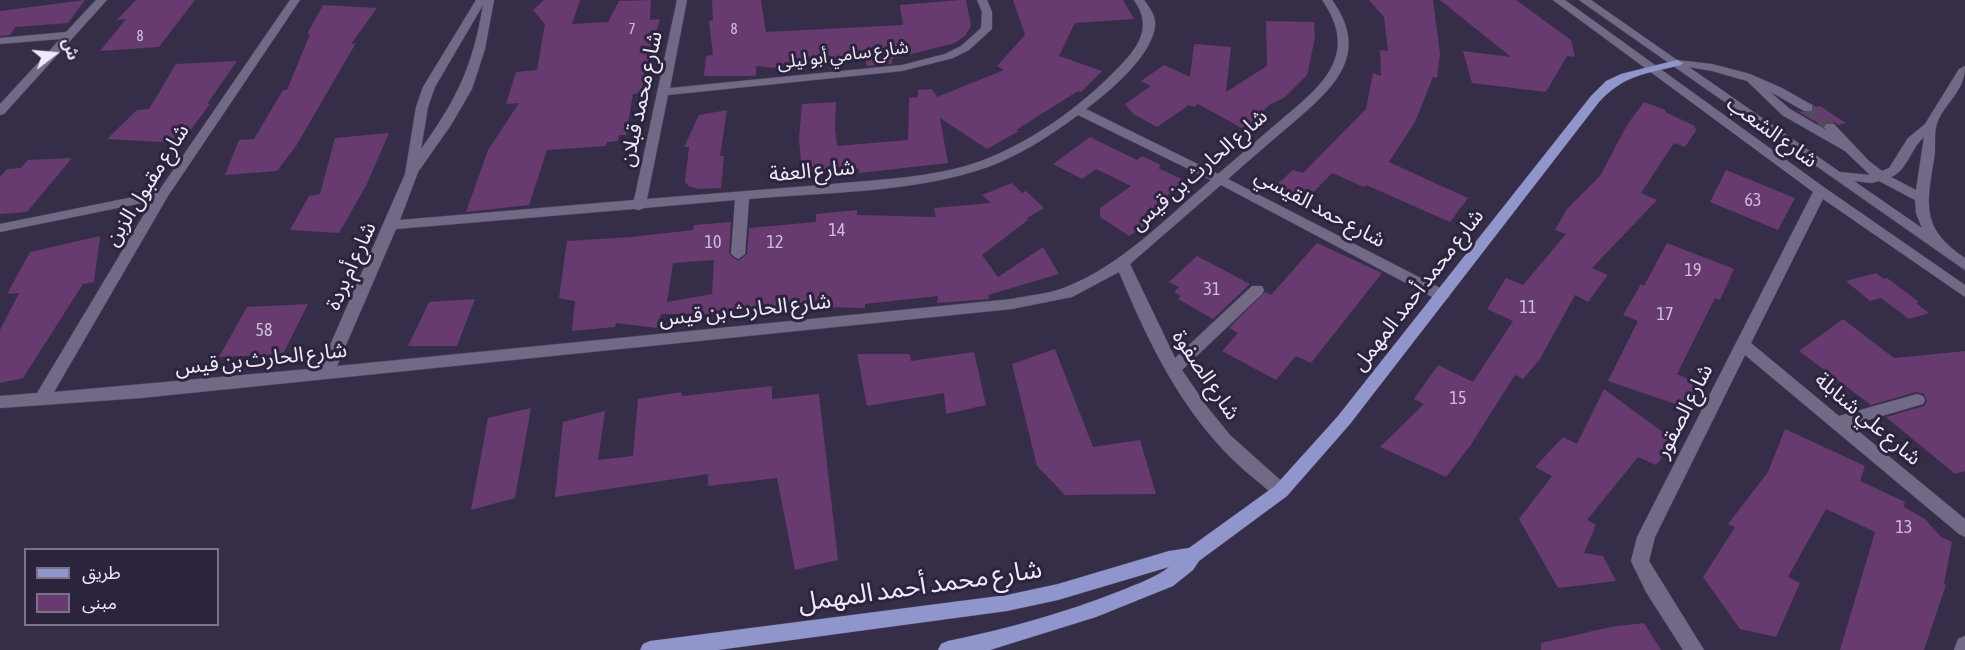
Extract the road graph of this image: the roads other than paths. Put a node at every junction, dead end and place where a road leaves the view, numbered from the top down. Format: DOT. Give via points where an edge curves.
graph roads {
  1 [pos="102,0"];
  2 [pos="295,0"];
  3 [pos="481,0"];
  4 [pos="489,0"];
  5 [pos="682,0"];
  6 [pos="982,0"];
  7 [pos="1139,0"];
  8 [pos="1327,0"];
  9 [pos="1558,0"];
  10 [pos="1584,0"];
  11 [pos="71,35"];
  12 [pos="0,41"];
  13 [pos="1677,63"];
  14 [pos="1652,68"];
  15 [pos="1965,69"];
  16 [pos="1746,76"];
  17 [pos="663,92"];
  18 [pos="1808,108"];
  19 [pos="0,111"];
  20 [pos="1080,111"];
  21 [pos="1930,126"];
  22 [pos="1830,127"];
  23 [pos="1848,148"];
  24 [pos="411,174"];
  25 [pos="1836,176"];
  26 [pos="1881,177"];
  27 [pos="1221,180"];
  28 [pos="1820,190"];
  29 [pos="162,195"];
  30 [pos="742,197"];
  31 [pos="1921,198"];
  32 [pos="639,206"];
  33 [pos="391,225"];
  34 [pos="0,228"];
  35 [pos="1945,251"];
  36 [pos="738,254"];
  37 [pos="1122,263"];
  38 [pos="1965,265"];
  39 [pos="1257,290"];
  40 [pos="1965,292"];
  41 [pos="1443,296"];
  42 [pos="1742,344"];
  43 [pos="1173,369"];
  44 [pos="326,373"];
  45 [pos="42,398"];
  46 [pos="1917,400"];
  47 [pos="0,402"];
  48 [pos="1839,422"];
  49 [pos="1281,491"];
  50 [pos="1965,529"];
  51 [pos="1193,555"];
  52 [pos="1965,645"];
  53 [pos="650,650"];
  54 [pos="948,650"];
  55 [pos="1694,650"];
  56 [pos="1964,650"];
  1 -- 11 [label="street"];
  2 -- 29 [label="street, شارع مقبول الزبن"];
  3 -- 24 [label="street, شارع أم بردة" via="429,87"];
  4 -- 24 [label="street, شارع أم بردة" via="470,79"];
  5 -- 17 [label="street, شارع محمد قبلان"];
  6 -- 17 [label="street, شارع سامي أبو ليلى" via="987,12 986,29 965,48 930,62 879,71"];
  7 -- 20 [label="street, شارع العفة" via="1147,11 1149,29 1143,44 1136,56"];
  8 -- 27 [label="street, شارع الحارث بن قيس" via="1342,27 1343,55 1334,76"];
  9 -- 14 [label="street, شارع الشعب"];
  10 -- 13 [label="street, شارع الشعب"];
  11 -- 12 [label="street"];
  11 -- 19 [label="street"];
  13 -- 14 [label="main road, شارع محمد أحمد المهمل"];
  13 -- 16 [label="street"];
  13 -- 25 [label="street, شارع الشعب"];
  14 -- 28 [label="street, شارع الشعب"];
  14 -- 41 [label="main road, شارع محمد أحمد المهمل" via="1611,83 1595,99"];
  15 -- 21 [label="street"];
  16 -- 18 [label="street"];
  16 -- 23 [label="street" via="1786,112"];
  17 -- 32 [label="street, شارع محمد قبلان"];
  20 -- 27 [label="street, شارع حمد القيسي"];
  20 -- 30 [label="street, شارع العفة" via="1005,156 947,175"];
  21 -- 26 [label="street" via="1912,141 1894,171"];
  21 -- 31 [label="street"];
  22 -- 23 [label="street"];
  23 -- 26 [label="street"];
  24 -- 33 [label="street, شارع أم بردة"];
  25 -- 26 [label="street"];
  25 -- 35 [label="street, شارع الشعب"];
  26 -- 31 [label="street"];
  27 -- 37 [label="street, شارع الحارث بن قيس"];
  27 -- 41 [label="street, شارع حمد القيسي"];
  28 -- 40 [label="street, شارع الشعب"];
  28 -- 42 [label="street, شارع الصقور"];
  29 -- 34 [label="street"];
  29 -- 45 [label="street, شارع مقبول الزبن"];
  30 -- 32 [label="street, شارع العفة"];
  30 -- 36 [label="street"];
  31 -- 35 [label="street" via="1925,222"];
  32 -- 33 [label="street, شارع العفة"];
  33 -- 44 [label="street, شارع أم بردة"];
  35 -- 38 [label="street, شارع الشعب"];
  37 -- 43 [label="street, شارع الصفوة"];
  37 -- 44 [label="street, شارع الحارث بن قيس" via="1067,293 1012,304"];
  39 -- 43 [label="street"];
  41 -- 49 [label="main road, شارع محمد أحمد المهمل" via="1344,420"];
  42 -- 48 [label="street, شارع علي شنابلة"];
  42 -- 55 [label="street, شارع الصقور" via="1646,537 1640,561"];
  43 -- 49 [label="street, شارع الصفوة" via="1218,433"];
  44 -- 45 [label="street, شارع الحارث بن قيس"];
  45 -- 47 [label="street, شارع الحارث بن قيس"];
  46 -- 48 [label="street"];
  48 -- 50 [label="street, شارع علي شنابلة"];
  49 -- 51 [label="main road, شارع محمد أحمد المهمل"];
  51 -- 53 [label="main road, شارع محمد أحمد المهمل" via="1007,603"];
  51 -- 54 [label="main road, شارع محمد أحمد المهمل" via="1172,577 1096,609 1005,638"];
  52 -- 56 [label="street"];
}
